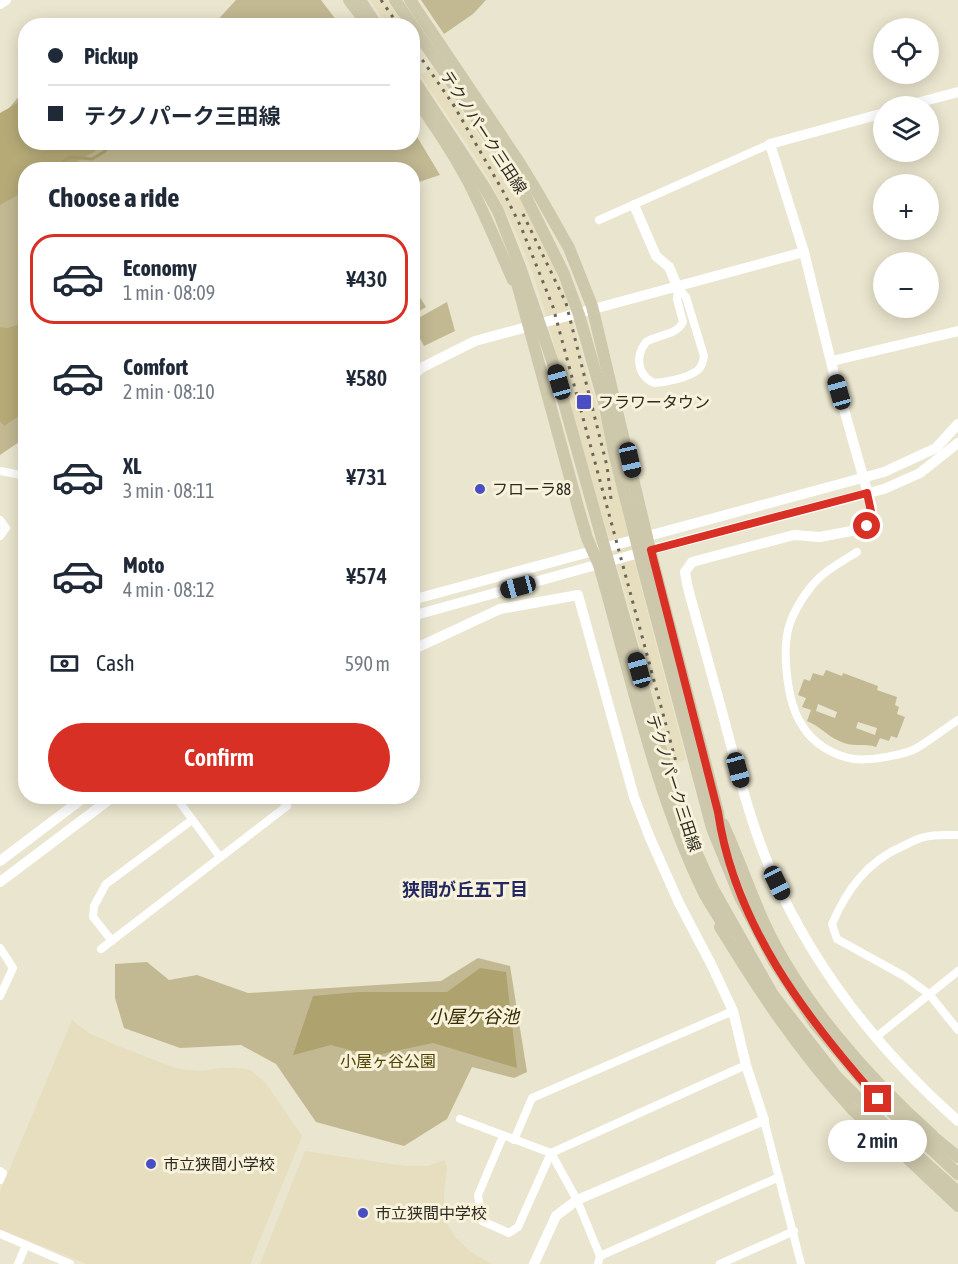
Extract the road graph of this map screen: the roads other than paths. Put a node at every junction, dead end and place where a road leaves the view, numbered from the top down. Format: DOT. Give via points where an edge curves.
graph roads {
  1 [pos="6,0"];
  2 [pos="348,0"];
  3 [pos="360,0"];
  4 [pos="395,0"];
  5 [pos="405,0"];
  6 [pos="410,0"];
  7 [pos="0,4"];
  8 [pos="406,16"];
  9 [pos="359,18"];
  10 [pos="363,18"];
  11 [pos="372,18"];
  12 [pos="420,37"];
  13 [pos="958,92"];
  14 [pos="420,93"];
  15 [pos="420,97"];
  16 [pos="939,97"];
  17 [pos="873,115"];
  18 [pos="770,144"];
  19 [pos="524,191"];
  20 [pos="634,205"];
  21 [pos="498,211"];
  22 [pos="598,220"];
  23 [pos="804,252"];
  24 [pos="678,288"];
  25 [pos="523,303"];
  26 [pos="596,322"];
  27 [pos="958,331"];
  28 [pos="832,361"];
  29 [pos="420,369"];
  30 [pos="958,424"];
  31 [pos="958,443"];
  32 [pos="0,471"];
  33 [pos="18,474"];
  34 [pos="863,478"];
  35 [pos="867,493"];
  36 [pos="0,520"];
  37 [pos="0,536"];
  38 [pos="648,536"];
  39 [pos="651,550"];
  40 [pos="594,552"];
  41 [pos="857,552"];
  42 [pos="599,565"];
  43 [pos="420,598"];
  44 [pos="420,614"];
  45 [pos="420,646"];
  46 [pos="958,720"];
  47 [pos="75,804"];
  48 [pos="103,804"];
  49 [pos="181,804"];
  50 [pos="286,804"];
  51 [pos="718,812"];
  52 [pos="192,820"];
  53 [pos="958,835"];
  54 [pos="681,841"];
  55 [pos="220,857"];
  56 [pos="0,861"];
  57 [pos="4,879"];
  58 [pos="740,897"];
  59 [pos="112,940"];
  60 [pos="0,948"];
  61 [pos="101,949"];
  62 [pos="758,971"];
  63 [pos="958,971"];
  64 [pos="929,994"];
  65 [pos="0,996"];
  66 [pos="733,1011"];
  67 [pos="958,1030"];
  68 [pos="875,1038"];
  69 [pos="746,1065"];
  70 [pos="836,1076"];
  71 [pos="878,1099"];
  72 [pos="460,1119"];
  73 [pos="764,1120"];
  74 [pos="958,1121"];
  75 [pos="932,1135"];
  76 [pos="503,1136"];
  77 [pos="514,1140"];
  78 [pos="893,1146"];
  79 [pos="550,1153"];
  80 [pos="958,1156"];
  81 [pos="0,1171"];
  82 [pos="958,1174"];
  83 [pos="779,1177"];
  84 [pos="0,1179"];
  85 [pos="958,1192"];
  86 [pos="577,1200"];
  87 [pos="958,1206"];
  88 [pos="794,1231"];
  89 [pos="0,1234"];
  90 [pos="26,1245"];
  91 [pos="599,1260"];
  92 [pos="18,1264"];
  93 [pos="70,1264"];
  94 [pos="534,1264"];
  95 [pos="720,1264"];
  96 [pos="801,1264"];
  1 -- 7 [label="street"];
  2 -- 9 [label="main road"];
  2 -- 10 [label="main road"];
  3 -- 11 [label="main road"];
  4 -- 8 [label="main road, テクノパーク三田線"];
  5 -- 8 [label="main road"];
  6 -- 26 [label="main road" via="539,195 569,248"];
  12 -- 19 [label="main road, テクノパーク三田線"];
  13 -- 16 [label="street"];
  14 -- 21 [label="main road, テクノパーク三田線" via="474,168"];
  15 -- 25 [label="main road" via="486,217"];
  17 -- 18 [label="street"];
  18 -- 20 [label="street"];
  18 -- 23 [label="street"];
  19 -- 26 [label="main road" via="547,222"];
  19 -- 58 [label="main road, テクノパーク三田線" via="564,273 579,315 706,807"];
  20 -- 22 [label="street"];
  20 -- 24 [label="street" via="656,256 669,267"];
  21 -- 25 [label="main road"];
  21 -- 62 [label="main road, テクノパーク三田線" via="552,360 664,760 692,843"];
  23 -- 24 [label="street"];
  23 -- 28 [label="street"];
  24 -- 24 [label="street" via="686,297 703,364 685,376 654,383 644,376 639,354 646,342 682,326"];
  24 -- 29 [label="street" via="474,341"];
  25 -- 40 [label="main road" via="578,507"];
  26 -- 38 [label="main road"];
  27 -- 28 [label="street"];
  28 -- 34 [label="street"];
  30 -- 34 [label="street" via="936,448"];
  31 -- 35 [label="street" via="920,473"];
  32 -- 33 [label="street"];
  34 -- 35 [label="street"];
  34 -- 38 [label="street"];
  35 -- 39 [label="street"];
  35 -- 68 [label="street" via="872,516 862,529 820,537 794,535 692,562 685,572 744,793 771,872 803,936"];
  36 -- 37 [label="street" via="6,528"];
  38 -- 39 [label="main road"];
  38 -- 40 [label="street"];
  39 -- 42 [label="street"];
  39 -- 51 [label="main road"];
  40 -- 42 [label="main road"];
  40 -- 43 [label="street"];
  41 -- 46 [label="street" via="810,588 790,624 785,665 801,725 828,750 863,759 915,749"];
  42 -- 44 [label="street"];
  42 -- 54 [label="main road" via="659,780"];
  45 -- 66 [label="street" via="500,609 578,595 634,796 679,903"];
  47 -- 56 [label="street"];
  48 -- 57 [label="street"];
  49 -- 52 [label="street"];
  50 -- 55 [label="street"];
  51 -- 58 [label="main road"];
  51 -- 75 [label="main road" via="765,926 815,1007 840,1041"];
  52 -- 55 [label="street"];
  52 -- 59 [label="street" via="106,884 94,906 93,917"];
  53 -- 64 [label="street" via="925,837 888,852 865,870 842,899 832,924 837,939"];
  54 -- 62 [label="main road" via="705,895"];
  54 -- 78 [label="main road" via="689,868 714,918 750,976 804,1053 854,1110"];
  55 -- 59 [label="street"];
  58 -- 71 [label="main road, テクノパーク三田線" via="774,962 815,1024"];
  59 -- 61 [label="street"];
  60 -- 65 [label="street" via="13,968"];
  62 -- 70 [label="main road, テクノパーク三田線"];
  63 -- 64 [label="street"];
  64 -- 67 [label="street"];
  64 -- 68 [label="street"];
  66 -- 69 [label="street"];
  66 -- 77 [label="street" via="532,1098"];
  68 -- 74 [label="street"];
  69 -- 73 [label="street"];
  69 -- 79 [label="street"];
  70 -- 78 [label="main road"];
  70 -- 85 [label="main road, テクノパーク三田線"];
  71 -- 75 [label="main road"];
  71 -- 82 [label="main road, テクノパーク三田線"];
  72 -- 76 [label="street"];
  73 -- 83 [label="street"];
  73 -- 86 [label="street"];
  75 -- 80 [label="main road"];
  76 -- 77 [label="street"];
  76 -- 79 [label="street" via="478,1195 482,1221 509,1233 518,1227"];
  77 -- 79 [label="street"];
  78 -- 87 [label="main road"];
  79 -- 86 [label="street"];
  81 -- 84 [label="street"];
  83 -- 88 [label="street"];
  83 -- 91 [label="street"];
  86 -- 91 [label="street"];
  86 -- 94 [label="street" via="555,1216"];
  88 -- 95 [label="street"];
  88 -- 96 [label="street"];
  89 -- 90 [label="street"];
  90 -- 92 [label="street"];
  90 -- 93 [label="street"];
}
